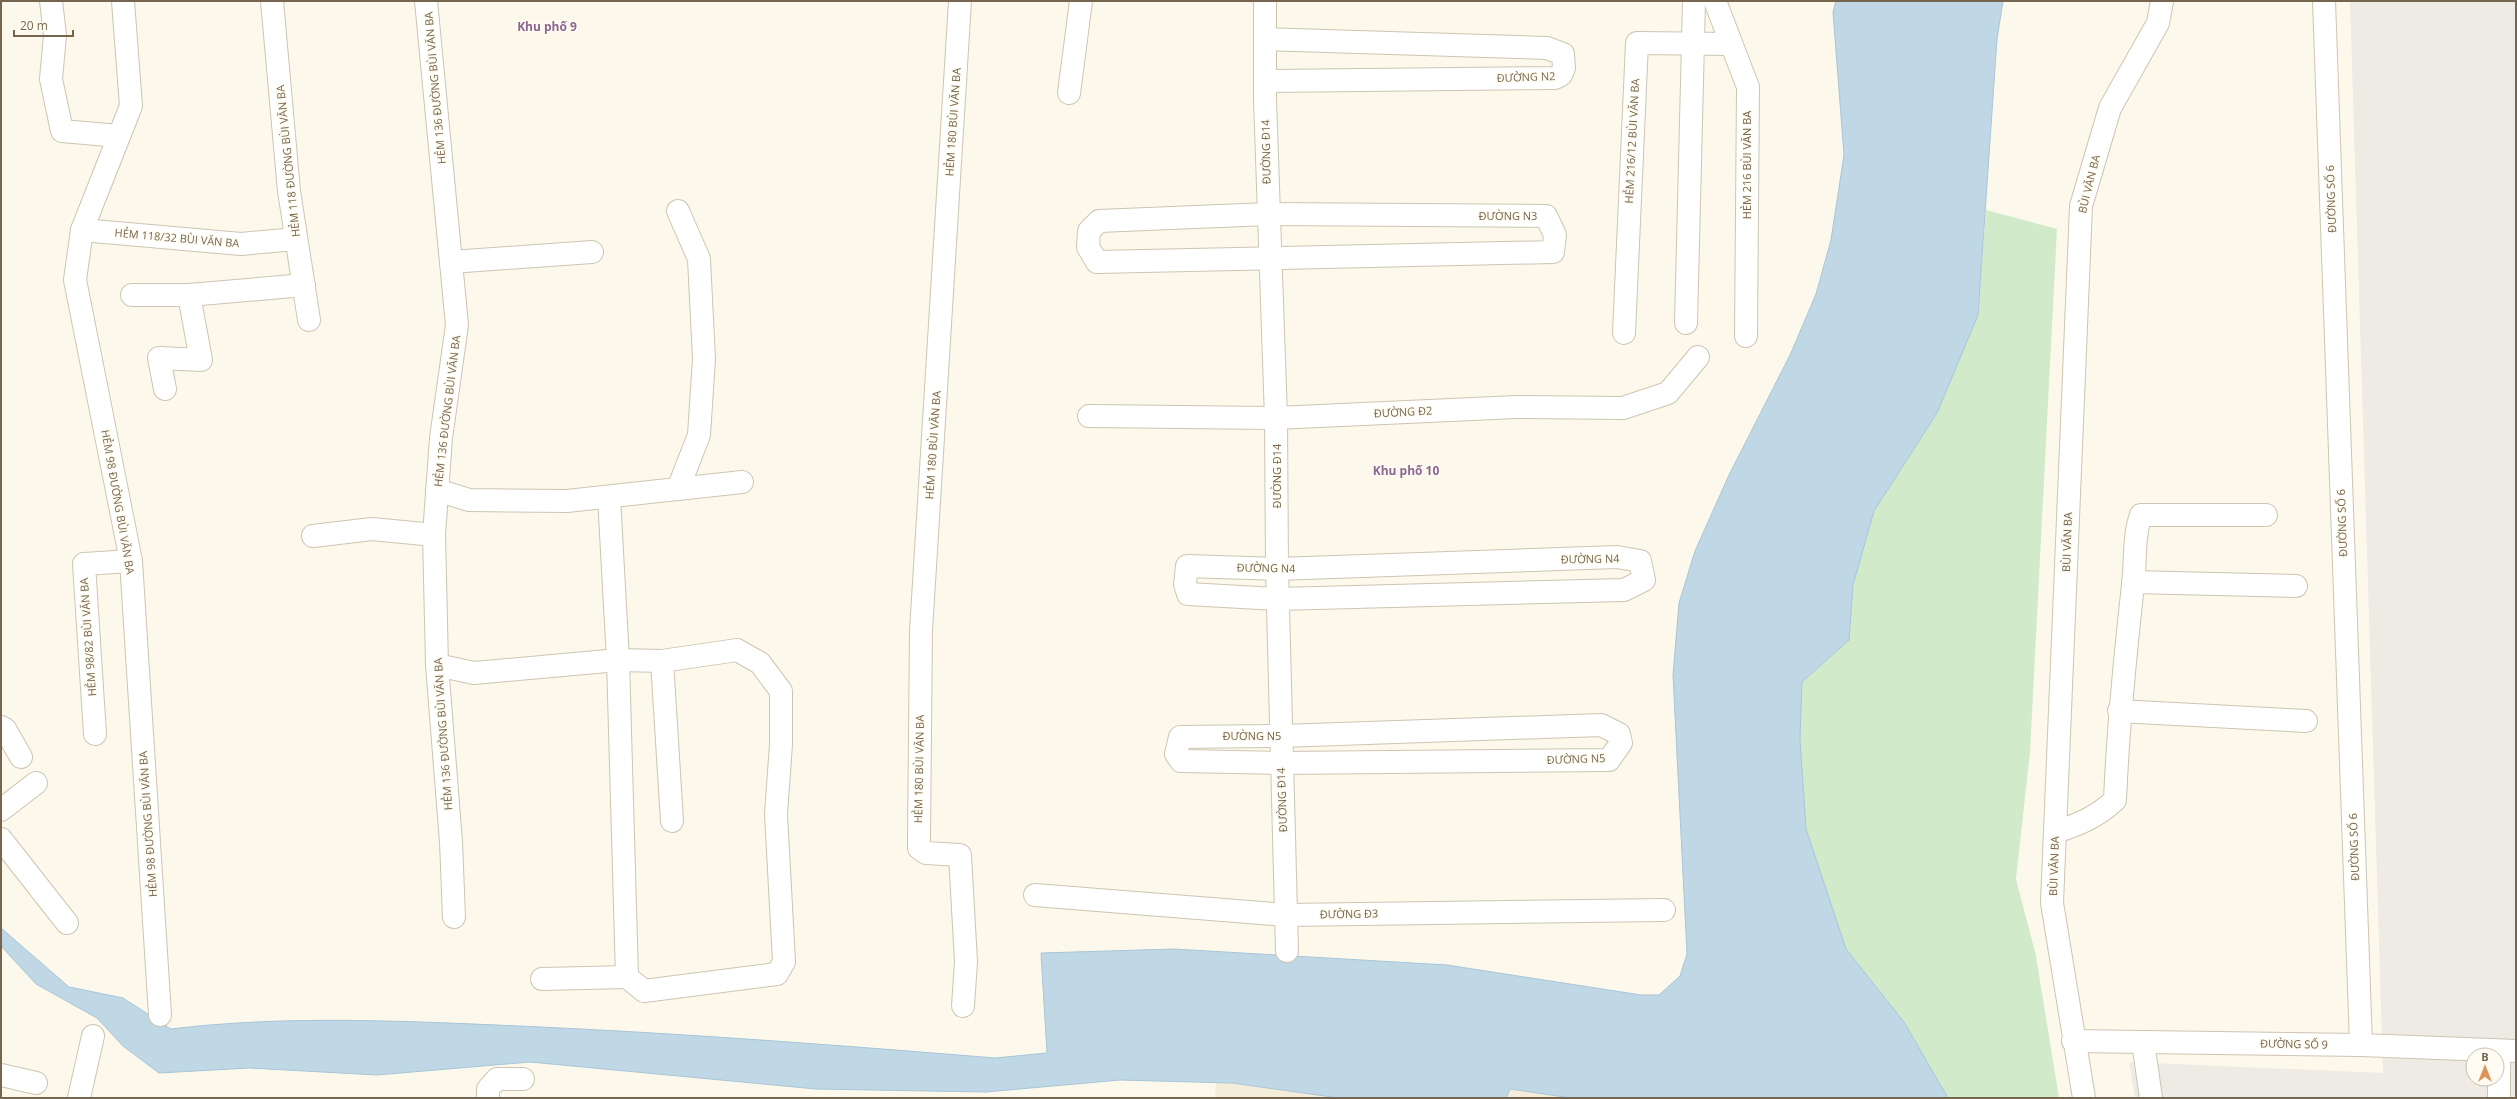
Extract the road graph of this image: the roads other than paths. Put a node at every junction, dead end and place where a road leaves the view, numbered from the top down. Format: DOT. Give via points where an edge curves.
graph roads {
  1 [pos="51,1"];
  2 [pos="122,1"];
  3 [pos="272,1"];
  4 [pos="426,1"];
  5 [pos="960,1"];
  6 [pos="1081,1"];
  7 [pos="1265,1"];
  8 [pos="1694,1"];
  9 [pos="1715,1"];
  10 [pos="2162,1"];
  11 [pos="2324,1"];
  12 [pos="1265,39"];
  13 [pos="1692,44"];
  14 [pos="1731,44"];
  15 [pos="1265,81"];
  16 [pos="1069,93"];
  17 [pos="119,136"];
  18 [pos="678,211"];
  19 [pos="1268,214"];
  20 [pos="82,230"];
  21 [pos="296,238"];
  22 [pos="592,252"];
  23 [pos="1270,260"];
  24 [pos="451,262"];
  25 [pos="304,285"];
  26 [pos="132,295"];
  27 [pos="189,295"];
  28 [pos="309,320"];
  29 [pos="1686,322"];
  30 [pos="1624,333"];
  31 [pos="1746,336"];
  32 [pos="1698,357"];
  33 [pos="165,389"];
  34 [pos="1089,416"];
  35 [pos="1276,418"];
  36 [pos="742,482"];
  37 [pos="678,489"];
  38 [pos="437,490"];
  39 [pos="609,497"];
  40 [pos="2266,516"];
  41 [pos="434,535"];
  42 [pos="313,536"];
  43 [pos="131,561"];
  44 [pos="1277,569"];
  45 [pos="2134,582"];
  46 [pos="2296,586"];
  47 [pos="1278,598"];
  48 [pos="618,660"];
  49 [pos="662,661"];
  50 [pos="437,665"];
  51 [pos="2119,711"];
  52 [pos="2306,721"];
  53 [pos="1,727"];
  54 [pos="95,734"];
  55 [pos="1281,736"];
  56 [pos="22,757"];
  57 [pos="1281,763"];
  58 [pos="36,783"];
  59 [pos="1,810"];
  60 [pos="672,821"];
  61 [pos="2055,832"];
  62 [pos="1,839"];
  63 [pos="1035,895"];
  64 [pos="1664,910"];
  65 [pos="1286,915"];
  66 [pos="454,917"];
  67 [pos="67,924"];
  68 [pos="1286,951"];
  69 [pos="627,977"];
  70 [pos="542,979"];
  71 [pos="963,1006"];
  72 [pos="160,1015"];
  73 [pos="93,1036"];
  74 [pos="2073,1041"];
  75 [pos="2143,1042"];
  76 [pos="2361,1045"];
  77 [pos="2508,1051"];
  78 [pos="1,1075"];
  79 [pos="523,1079"];
  80 [pos="36,1083"];
  81 [pos="79,1098"];
  82 [pos="488,1098"];
  83 [pos="2084,1098"];
  84 [pos="2151,1098"];
  85 [pos="2499,1098"];
  1 -- 17 [label="street" via="56,35 51,79 62,131"];
  2 -- 17 [label="street, HẺM 98 ĐƯỜNG BÙI VĂN BA" via="131,106"];
  3 -- 21 [label="street, HẺM 118 ĐƯỜNG BÙI VĂN BA" via="289,191"];
  4 -- 24 [label="street, HẺM 136 ĐƯỜNG BÙI VĂN BA"];
  5 -- 71 [label="street, HẺM 180 BÙI VĂN BA" via="921,631 919,848 926,853 959,853 966,962"];
  6 -- 16 [label="street"];
  7 -- 12 [label="street, ĐƯỜNG Đ14"];
  8 -- 13 [label="street"];
  9 -- 14 [label="street, HẺM 216 BÙI VĂN BA"];
  10 -- 61 [label="street, BÙI VĂN BA" via="2158,23 2110,108 2080,206"];
  11 -- 76 [label="street, ĐƯỜNG SỐ 6"];
  12 -- 15 [label="street, ĐƯỜNG Đ14"];
  12 -- 15 [label="street, ĐƯỜNG N2" via="1547,48 1563,54 1564,68 1561,75 1555,78"];
  13 -- 14 [label="street, HẺM 216/12 BÙI VĂN BA"];
  13 -- 29 [label="street"];
  13 -- 30 [label="street, HẺM 216/12 BÙI VĂN BA" via="1637,43"];
  14 -- 31 [label="street, HẺM 216 BÙI VĂN BA" via="1748,87"];
  15 -- 19 [label="street, ĐƯỜNG Đ14"];
  17 -- 20 [label="street, HẺM 98 ĐƯỜNG BÙI VĂN BA"];
  18 -- 37 [label="street" via="699,259 704,359 699,435"];
  19 -- 23 [label="street, ĐƯỜNG Đ14"];
  19 -- 23 [label="street" via="1099,221 1089,231 1088,247 1097,262"];
  19 -- 23 [label="street, ĐƯỜNG N3" via="1546,216 1555,235 1553,252"];
  20 -- 21 [label="street, HẺM 118/32 BÙI VĂN BA" via="241,244"];
  20 -- 43 [label="street, HẺM 98 ĐƯỜNG BÙI VĂN BA" via="75,280"];
  21 -- 25 [label="street, HẺM 118 ĐƯỜNG BÙI VĂN BA"];
  22 -- 24 [label="street"];
  23 -- 35 [label="street, ĐƯỜNG Đ14"];
  24 -- 38 [label="street, HẺM 136 ĐƯỜNG BÙI VĂN BA" via="457,326 441,438"];
  25 -- 27 [label="street"];
  25 -- 28 [label="street, HẺM 118 ĐƯỜNG BÙI VĂN BA"];
  26 -- 27 [label="street"];
  27 -- 33 [label="street" via="201,360 159,358"];
  32 -- 35 [label="street, ĐƯỜNG Đ2" via="1668,393 1623,408 1516,406"];
  34 -- 35 [label="street, ĐƯỜNG Đ2"];
  35 -- 44 [label="street, ĐƯỜNG Đ14"];
  36 -- 37 [label="street"];
  37 -- 39 [label="street"];
  38 -- 39 [label="street" via="470,500 567,501"];
  38 -- 41 [label="street, HẺM 136 ĐƯỜNG BÙI VĂN BA"];
  39 -- 48 [label="street"];
  40 -- 45 [label="street" via="2141,516 2136,528"];
  41 -- 42 [label="street" via="372,529"];
  41 -- 50 [label="street, HẺM 136 ĐƯỜNG BÙI VĂN BA"];
  43 -- 54 [label="street, HẺM 98/82 BÙI VĂN BA" via="84,564"];
  43 -- 72 [label="street, HẺM 98 ĐƯỜNG BÙI VĂN BA"];
  44 -- 47 [label="street, ĐƯỜNG Đ14"];
  44 -- 47 [label="street, ĐƯỜNG N4" via="1188,566 1185,584 1188,594"];
  44 -- 47 [label="street, ĐƯỜNG N4" via="1617,557 1640,561 1644,580 1624,590"];
  45 -- 46 [label="street"];
  45 -- 51 [label="street"];
  47 -- 55 [label="street, ĐƯỜNG Đ14"];
  48 -- 49 [label="street"];
  48 -- 50 [label="street" via="474,673"];
  48 -- 69 [label="street"];
  49 -- 60 [label="street"];
  49 -- 69 [label="street" via="737,650 760,663 781,691 781,744 776,814 784,962 777,974 644,991"];
  50 -- 66 [label="street, HẺM 136 ĐƯỜNG BÙI VĂN BA" via="451,842"];
  51 -- 52 [label="street"];
  51 -- 61 [label="street" via="2115,800 2089,820"];
  53 -- 56 [label="street" via="5,729"];
  55 -- 57 [label="street, ĐƯỜNG Đ14"];
  55 -- 57 [label="street, ĐƯỜNG N5" via="1180,737 1176,754 1181,761"];
  55 -- 57 [label="street, ĐƯỜNG N5" via="1602,725 1619,734 1621,743 1609,760"];
  57 -- 65 [label="street, ĐƯỜNG Đ14"];
  58 -- 59 [label="street"];
  61 -- 74 [label="street, BÙI VĂN BA" via="2052,903"];
  62 -- 67 [label="street"];
  63 -- 65 [label="street, ĐƯỜNG Đ3"];
  64 -- 65 [label="street, ĐƯỜNG Đ3"];
  65 -- 68 [label="street, ĐƯỜNG Đ14"];
  69 -- 70 [label="street"];
  73 -- 81 [label="street"];
  74 -- 75 [label="street, ĐƯỜNG SỐ 9"];
  74 -- 83 [label="street, BÙI VĂN BA"];
  75 -- 76 [label="street, ĐƯỜNG SỐ 9"];
  75 -- 84 [label="street"];
  76 -- 77 [label="street, ĐƯỜNG SỐ 9"];
  77 -- 85 [label="street"];
  78 -- 80 [label="street"];
  79 -- 82 [label="street" via="497,1079 488,1088"];
}
